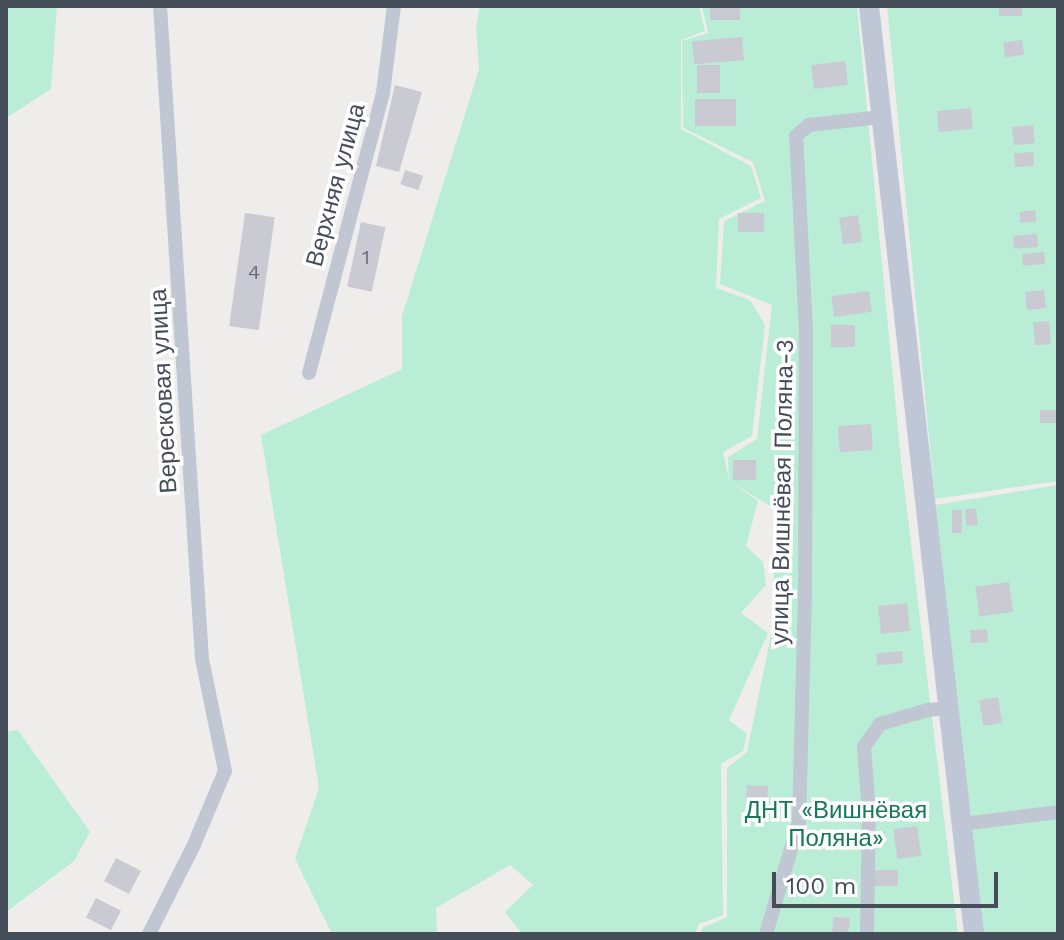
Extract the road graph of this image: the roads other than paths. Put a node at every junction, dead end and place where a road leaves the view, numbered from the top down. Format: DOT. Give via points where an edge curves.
graph roads {
  1 [pos="160,6"];
  2 [pos="394,6"];
  3 [pos="869,6"];
  4 [pos="882,117"];
  5 [pos="309,373"];
  6 [pos="950,708"];
  7 [pos="1058,812"];
  8 [pos="963,824"];
  9 [pos="149,934"];
  10 [pos="766,934"];
  11 [pos="867,934"];
  12 [pos="974,934"];
  1 -- 9 [label="street, Вересковая улица" via="202,659 225,771"];
  2 -- 5 [label="street, Верхняя улица" via="383,93"];
  3 -- 4 [label="main road"];
  4 -- 6 [label="main road"];
  4 -- 10 [label="street, улица Вишнёвая Поляна-3" via="809,125 796,136 806,331 799,822"];
  6 -- 8 [label="main road"];
  6 -- 11 [label="street" via="880,724 864,747"];
  7 -- 8 [label="street"];
  8 -- 12 [label="main road"];
}
